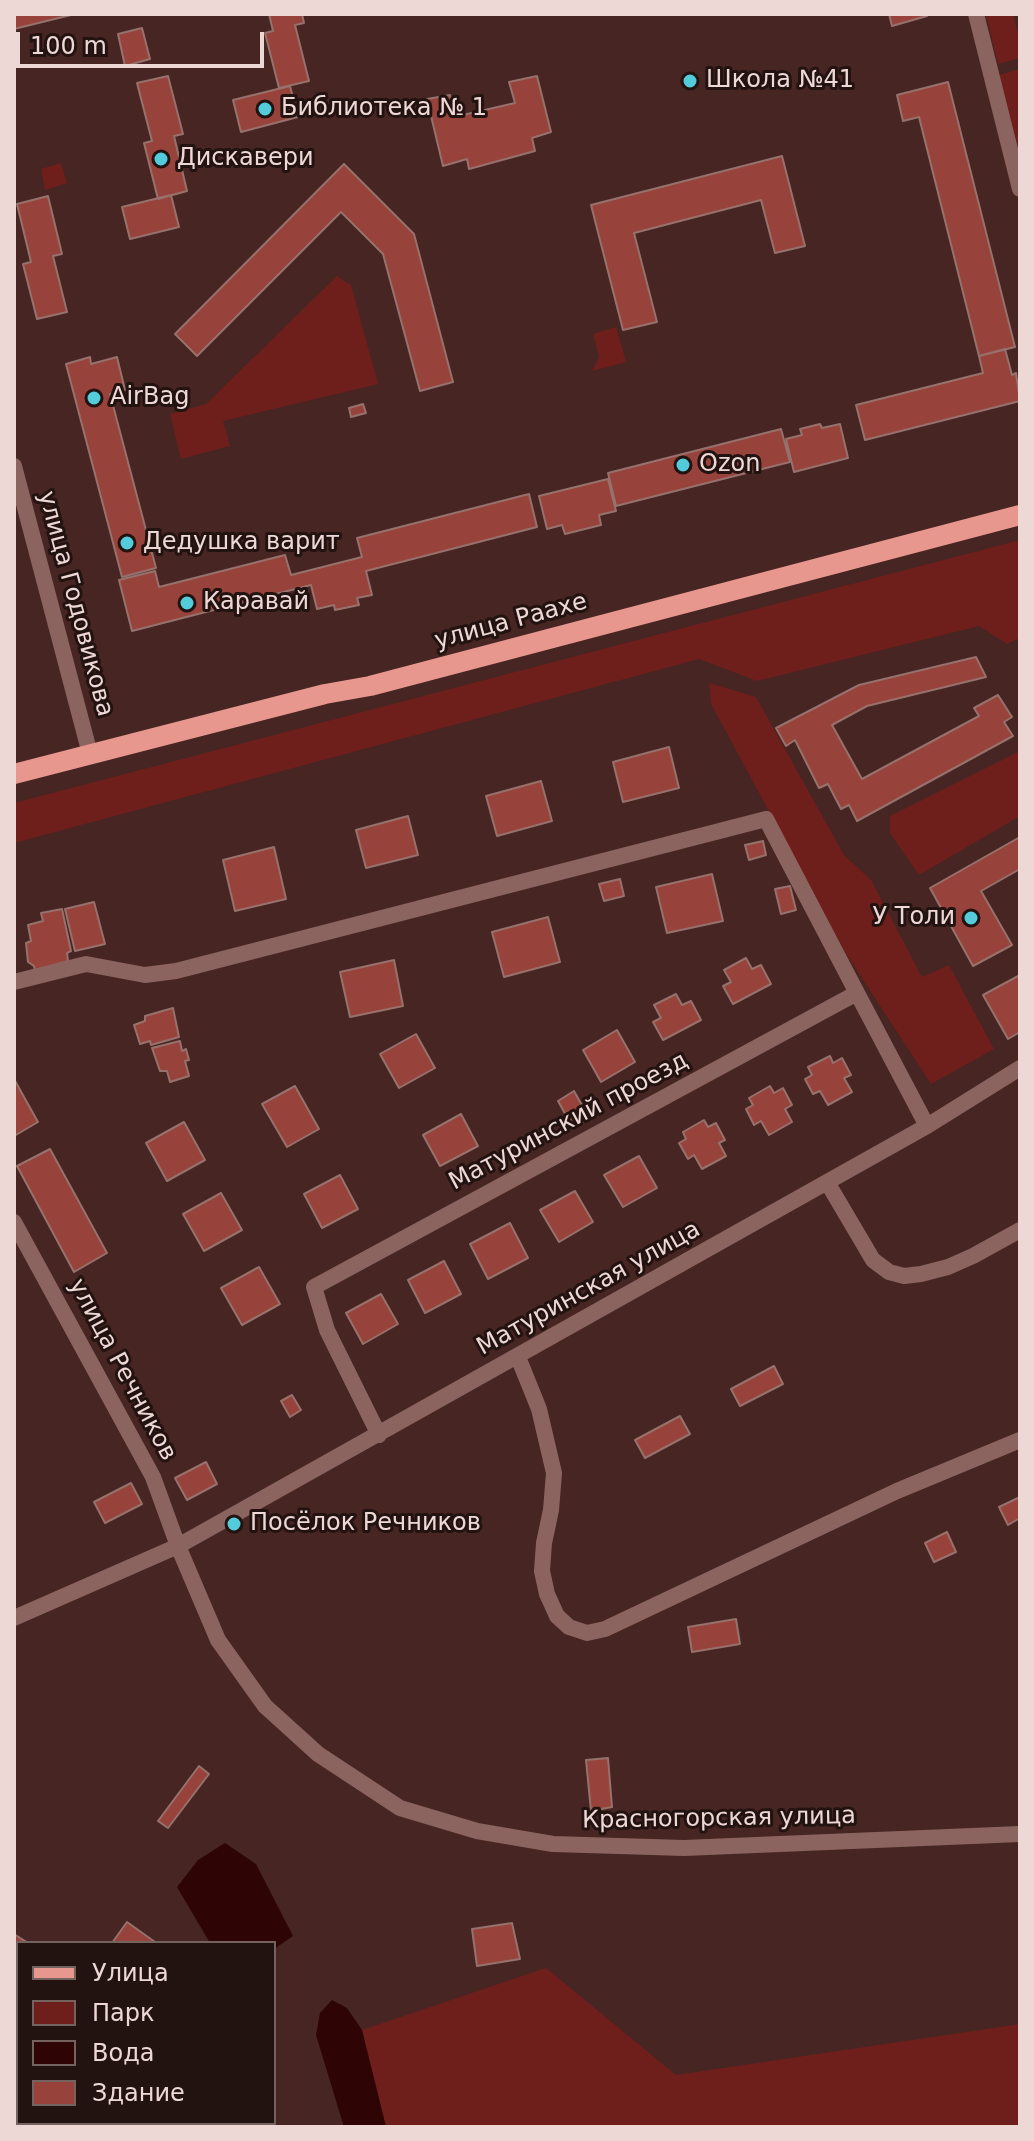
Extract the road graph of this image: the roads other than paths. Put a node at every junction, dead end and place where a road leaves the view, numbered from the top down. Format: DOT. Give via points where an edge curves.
graph roads {
  1 [pos="976,14"];
  2 [pos="1020,189"];
  3 [pos="14,466"];
  4 [pos="1020,515"];
  5 [pos="90,754"];
  6 [pos="14,774"];
  7 [pos="14,982"];
  8 [pos="857,993"];
  9 [pos="1020,1068"];
  10 [pos="927,1126"];
  11 [pos="827,1182"];
  12 [pos="14,1222"];
  13 [pos="1020,1230"];
  14 [pos="518,1357"];
  15 [pos="379,1435"];
  16 [pos="1020,1440"];
  17 [pos="178,1546"];
  18 [pos="14,1618"];
  19 [pos="1020,1834"];
  1 -- 2 [label="street"];
  3 -- 5 [label="street, улица Годовикова"];
  4 -- 5 [label="main road, улица Раахе"];
  5 -- 6 [label="main road, улица Раахе"];
  7 -- 8 [label="street" via="86,964 145,975 176,971 766,819"];
  8 -- 10 [label="street"];
  8 -- 15 [label="street, Матуринский проезд" via="314,1287 327,1330"];
  9 -- 10 [label="street, Матуринская улица"];
  10 -- 11 [label="street, Матуринская улица"];
  11 -- 13 [label="street" via="873,1260 904,1276 948,1267"];
  11 -- 14 [label="street, Матуринская улица"];
  12 -- 17 [label="street, улица Речников" via="153,1477"];
  14 -- 15 [label="street, Матуринская улица"];
  14 -- 16 [label="street" via="539,1409 554,1473 542,1571 547,1594 557,1616 587,1633"];
  15 -- 17 [label="street, Матуринская улица"];
  17 -- 18 [label="street, Матуринская улица"];
  17 -- 19 [label="street, Красногорская улица" via="218,1640 265,1706 318,1754 400,1808 477,1831 553,1844 684,1848"];
}
